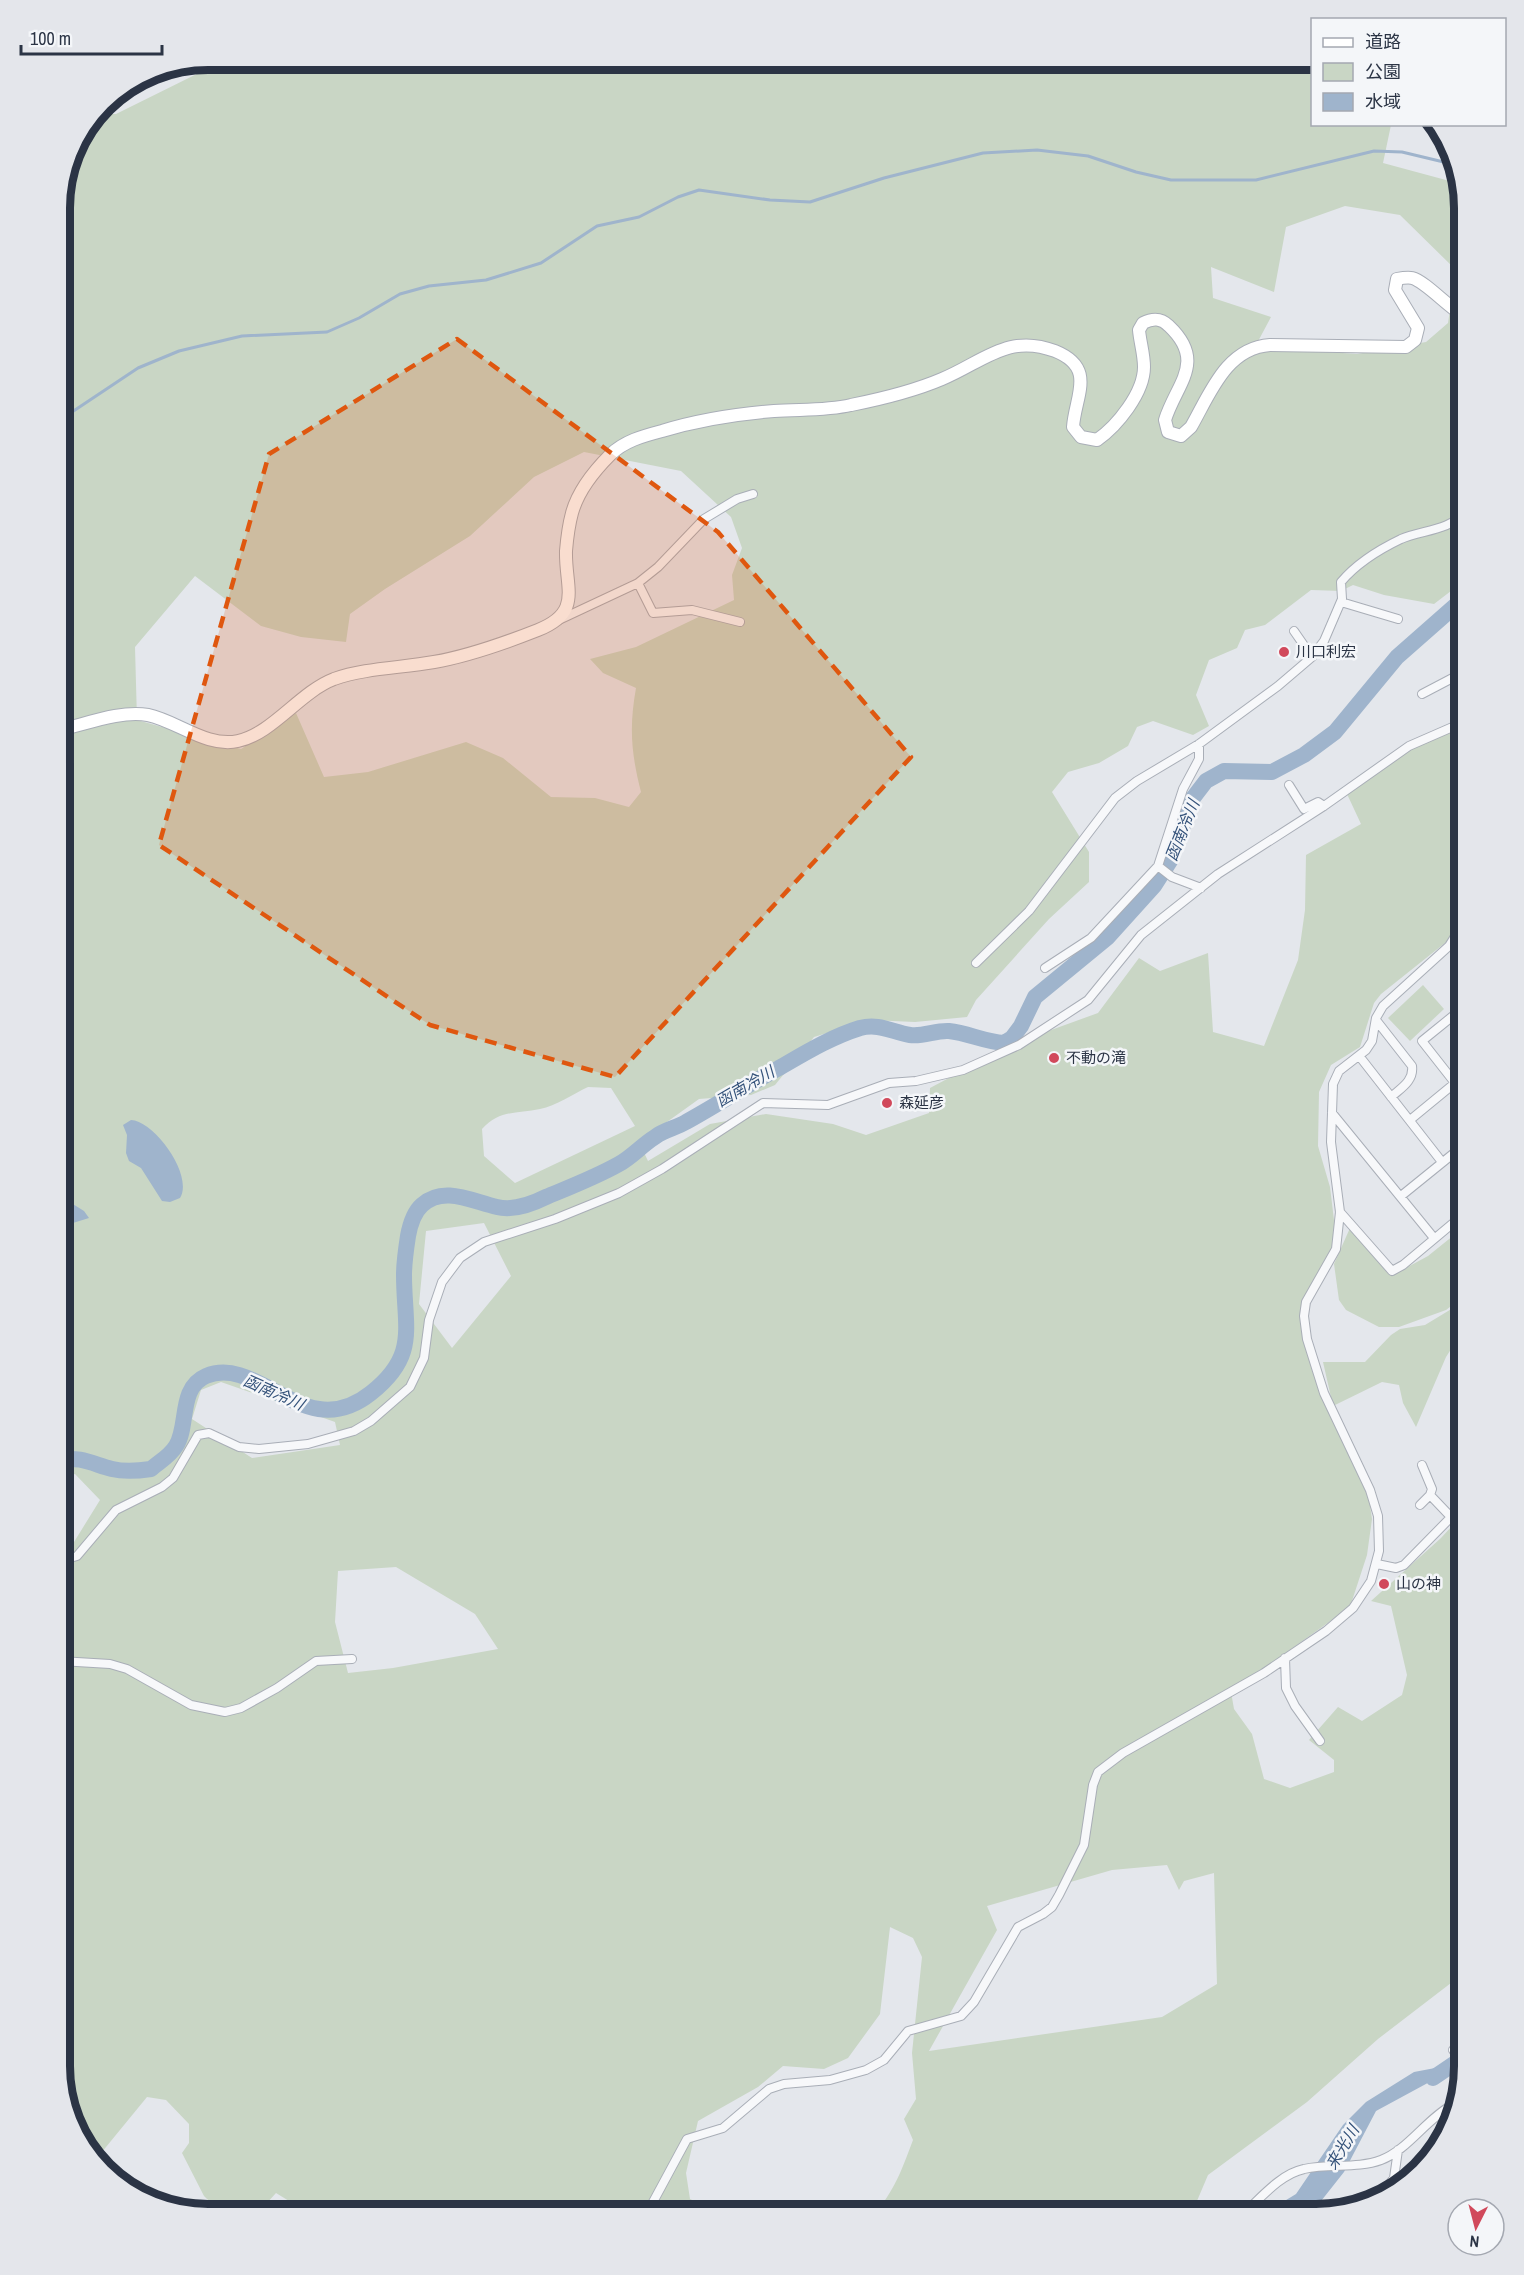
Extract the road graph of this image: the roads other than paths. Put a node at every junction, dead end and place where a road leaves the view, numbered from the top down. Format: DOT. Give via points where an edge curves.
graph roads {
  1 [pos="1454,311"];
  2 [pos="753,494"];
  3 [pos="1454,521"];
  4 [pos="638,583"];
  5 [pos="1341,602"];
  6 [pos="1398,620"];
  7 [pos="556,622"];
  8 [pos="740,622"];
  9 [pos="1294,631"];
  10 [pos="1312,657"];
  11 [pos="1454,677"];
  12 [pos="1422,694"];
  13 [pos="1454,726"];
  14 [pos="71,728"];
  15 [pos="1199,744"];
  16 [pos="1289,785"];
  17 [pos="1324,806"];
  18 [pos="1158,866"];
  19 [pos="1200,888"];
  20 [pos="1454,938"];
  21 [pos="976,963"];
  22 [pos="1045,968"];
  23 [pos="1454,1015"];
  24 [pos="1376,1020"];
  25 [pos="1360,1057"];
  26 [pos="1454,1082"];
  27 [pos="1454,1084"];
  28 [pos="1391,1097"];
  29 [pos="1332,1113"];
  30 [pos="1410,1120"];
  31 [pos="1454,1153"];
  32 [pos="1442,1162"];
  33 [pos="1401,1196"];
  34 [pos="1340,1212"];
  35 [pos="1454,1222"];
  36 [pos="1434,1238"];
  37 [pos="1422,1465"];
  38 [pos="1431,1495"];
  39 [pos="1420,1504"];
  40 [pos="1454,1514"];
  41 [pos="1451,1517"];
  42 [pos="70,1558"];
  43 [pos="1377,1564"];
  44 [pos="1285,1658"];
  45 [pos="352,1659"];
  46 [pos="70,1662"];
  47 [pos="1320,1741"];
  48 [pos="1447,2109"];
  49 [pos="1398,2150"];
  50 [pos="1392,2181"];
  51 [pos="652,2204"];
  52 [pos="1254,2204"];
  1 -- 7 [label="street" via="1424,284 1412,278 1397,279 1395,290 1418,328 1415,340 1406,347 1270,345 1248,349 1230,362 1191,427 1181,436 1168,432 1165,420 1184,380 1188,358 1173,330 1155,319 1143,323 1139,330 1144,359 1142,382 1115,424 1097,440 1081,437 1073,427 1082,395 1077,368 1056,351 1026,345 999,349 943,378 850,406 739,415 684,424 642,437 612,453 581,492 572,513 566,551 570,594 567,609"];
  2 -- 4 [label="street" via="704,519"];
  3 -- 5 [label="street" via="1402,538 1354,566 1341,582"];
  4 -- 7 [label="street"];
  4 -- 8 [label="street" via="653,613 692,610"];
  5 -- 6 [label="street"];
  5 -- 10 [label="street" via="1324,641"];
  7 -- 14 [label="street" via="469,654 330,681 254,735 237,742 216,742 144,714"];
  9 -- 10 [label="street"];
  10 -- 15 [label="street"];
  11 -- 12 [label="street"];
  13 -- 17 [label="street" via="1409,746"];
  15 -- 18 [label="street" via="1199,759 1183,789"];
  15 -- 21 [label="street" via="1115,798 1029,911"];
  16 -- 17 [label="street" via="1304,809 1318,802"];
  17 -- 19 [label="street"];
  18 -- 19 [label="street" via="1172,877"];
  18 -- 22 [label="street" via="1091,938"];
  19 -- 42 [label="street" via="1141,935 1088,1000 1019,1045 963,1070 890,1083 828,1105 763,1103 619,1193 484,1242 460,1258 442,1282 429,1320 424,1358 411,1387 371,1421 354,1431 308,1444 259,1449 239,1447 209,1432 198,1435 172,1478 116,1510 77,1556"];
  20 -- 24 [label="street" via="1383,1006"];
  23 -- 26 [label="street" via="1422,1041"];
  24 -- 25 [label="street" via="1371,1041"];
  24 -- 28 [label="street" via="1412,1066 1409,1082"];
  25 -- 28 [label="street"];
  25 -- 29 [label="street" via="1336,1076"];
  27 -- 30 [label="street"];
  28 -- 30 [label="street"];
  29 -- 33 [label="street"];
  29 -- 34 [label="street" via="1331,1142"];
  30 -- 32 [label="street"];
  31 -- 32 [label="street"];
  32 -- 33 [label="street"];
  33 -- 36 [label="street"];
  34 -- 36 [label="street" via="1392,1271"];
  34 -- 43 [label="street" via="1336,1249 1306,1302 1305,1327 1324,1393 1363,1474 1378,1516"];
  35 -- 36 [label="street"];
  37 -- 38 [label="street"];
  38 -- 39 [label="street"];
  38 -- 41 [label="street"];
  40 -- 41 [label="street"];
  41 -- 43 [label="street" via="1404,1565 1396,1568"];
  43 -- 44 [label="street" via="1353,1608"];
  44 -- 47 [label="street" via="1286,1688"];
  44 -- 51 [label="street" via="1123,1753 1098,1772 1084,1845 1059,1895 1052,1907 1018,1927 974,2002 961,2016 908,2031 884,2060 866,2070 831,2080 769,2089 723,2128 687,2139"];
  45 -- 46 [label="street" via="316,1661 268,1693 225,1712 191,1705 127,1669"];
  48 -- 49 [label="street"];
  49 -- 50 [label="street"];
  49 -- 52 [label="street" via="1383,2159 1360,2164 1303,2169 1277,2183"];
}
